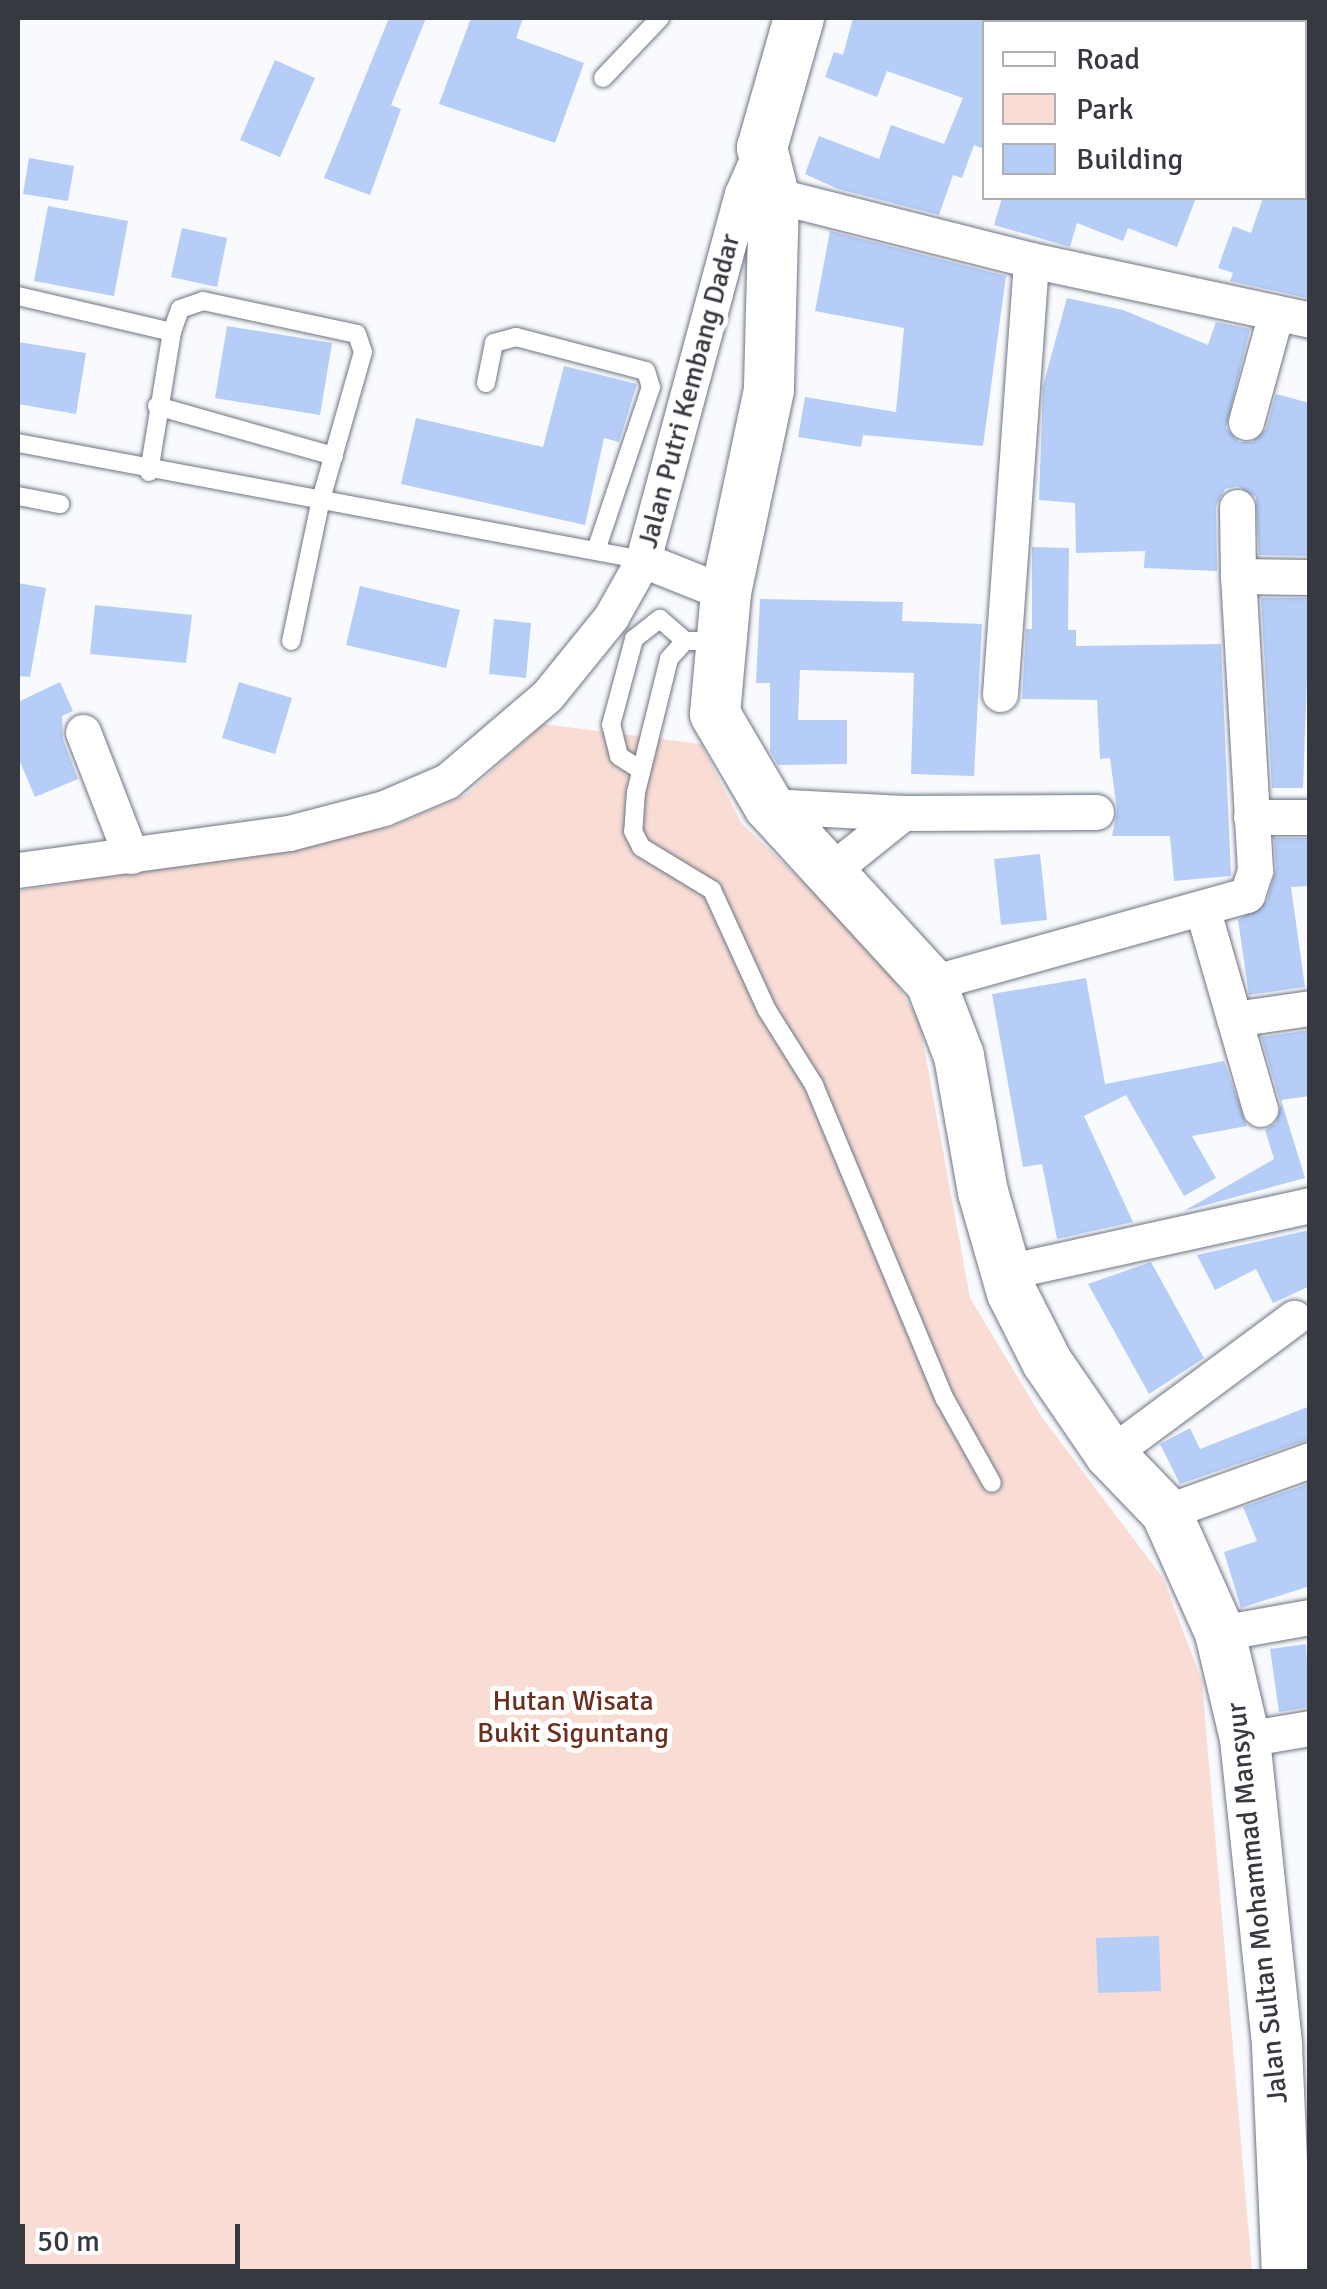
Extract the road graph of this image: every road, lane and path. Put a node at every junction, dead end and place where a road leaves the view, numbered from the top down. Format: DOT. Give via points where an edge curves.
graph roads {
  1 [pos="660,18"];
  2 [pos="799,18"];
  3 [pos="603,78"];
  4 [pos="768,171"];
  5 [pos="1032,260"];
  6 [pos="18,296"];
  7 [pos="1293,316"];
  8 [pos="172,332"];
  9 [pos="486,383"];
  10 [pos="157,406"];
  11 [pos="1246,422"];
  12 [pos="18,443"];
  13 [pos="334,456"];
  14 [pos="149,472"];
  15 [pos="18,496"];
  16 [pos="321,499"];
  17 [pos="60,504"];
  18 [pos="1238,507"];
  19 [pos="596,550"];
  20 [pos="643,560"];
  21 [pos="1238,576"];
  22 [pos="1310,577"];
  23 [pos="710,625"];
  24 [pos="291,642"];
  25 [pos="1000,694"];
  26 [pos="83,732"];
  27 [pos="641,770"];
  28 [pos="769,806"];
  29 [pos="1096,812"];
  30 [pos="903,814"];
  31 [pos="1310,817"];
  32 [pos="1251,818"];
  33 [pos="131,856"];
  34 [pos="18,870"];
  35 [pos="832,870"];
  36 [pos="1204,911"];
  37 [pos="931,983"];
  38 [pos="1310,1008"];
  39 [pos="1234,1019"];
  40 [pos="1260,1109"];
  41 [pos="1310,1205"];
  42 [pos="1006,1272"];
  43 [pos="1294,1318"];
  44 [pos="1110,1454"];
  45 [pos="1310,1460"];
  46 [pos="992,1483"];
  47 [pos="1166,1512"];
  48 [pos="1310,1617"];
  49 [pos="1220,1633"];
  50 [pos="1310,1728"];
  51 [pos="1245,1739"];
  52 [pos="1296,2170"];
  53 [pos="1287,2272"];
  1 -- 3 [label="lane"];
  2 -- 4 [label="street, Jalan Sultan Mohammad Mansyur"];
  4 -- 5 [label="street"];
  4 -- 20 [label="street, Jalan Putri Kembang Dadar" via="742,194"];
  4 -- 23 [label="street, Jalan Sultan Mohammad Mansyur" via="768,390"];
  5 -- 7 [label="street"];
  5 -- 25 [label="street"];
  6 -- 8 [label="lane"];
  7 -- 11 [label="street"];
  8 -- 10 [label="lane"];
  8 -- 13 [label="lane" via="180,310 203,301 357,334 362,352"];
  9 -- 19 [label="lane" via="494,343 516,337 646,370 650,387"];
  10 -- 13 [label="lane"];
  10 -- 14 [label="lane"];
  12 -- 14 [label="lane"];
  13 -- 16 [label="lane"];
  14 -- 16 [label="lane"];
  15 -- 17 [label="lane"];
  16 -- 19 [label="lane"];
  16 -- 24 [label="lane"];
  18 -- 21 [label="street"];
  19 -- 20 [label="lane"];
  20 -- 23 [label="street"];
  20 -- 33 [label="street, Jalan Putri Kembang Dadar" via="611,618 547,696 447,781 384,808 289,832"];
  21 -- 22 [label="street"];
  21 -- 32 [label="street"];
  23 -- 27 [label="lane" via="669,659"];
  23 -- 27 [label="lane" via="660,620 634,640 611,724 619,756"];
  23 -- 28 [label="street, Jalan Sultan Mohammad Mansyur" via="715,714"];
  26 -- 33 [label="street"];
  27 -- 46 [label="lane" via="633,831 641,847 712,890 766,1010 814,1085 946,1399"];
  28 -- 30 [label="street"];
  28 -- 35 [label="street, Jalan Sultan Mohammad Mansyur"];
  29 -- 30 [label="street"];
  30 -- 35 [label="street"];
  31 -- 32 [label="street"];
  32 -- 36 [label="street" via="1254,870 1247,895"];
  33 -- 34 [label="street, Jalan Putri Kembang Dadar"];
  35 -- 37 [label="street, Jalan Sultan Mohammad Mansyur"];
  36 -- 37 [label="street"];
  36 -- 39 [label="street"];
  37 -- 42 [label="street, Jalan Sultan Mohammad Mansyur" via="959,1056 983,1192"];
  38 -- 39 [label="street"];
  39 -- 40 [label="street"];
  41 -- 42 [label="street"];
  42 -- 44 [label="street, Jalan Sultan Mohammad Mansyur" via="1047,1362"];
  43 -- 44 [label="street"];
  44 -- 47 [label="street, Jalan Sultan Mohammad Mansyur"];
  45 -- 47 [label="street"];
  47 -- 49 [label="street, Jalan Sultan Mohammad Mansyur"];
  48 -- 49 [label="street"];
  49 -- 51 [label="street, Jalan Sultan Mohammad Mansyur"];
  50 -- 51 [label="street"];
  51 -- 52 [label="street, Jalan Sultan Mohammad Mansyur"];
  52 -- 53 [label="street, Jalan Sultan Mohammad Mansyur"];
}
